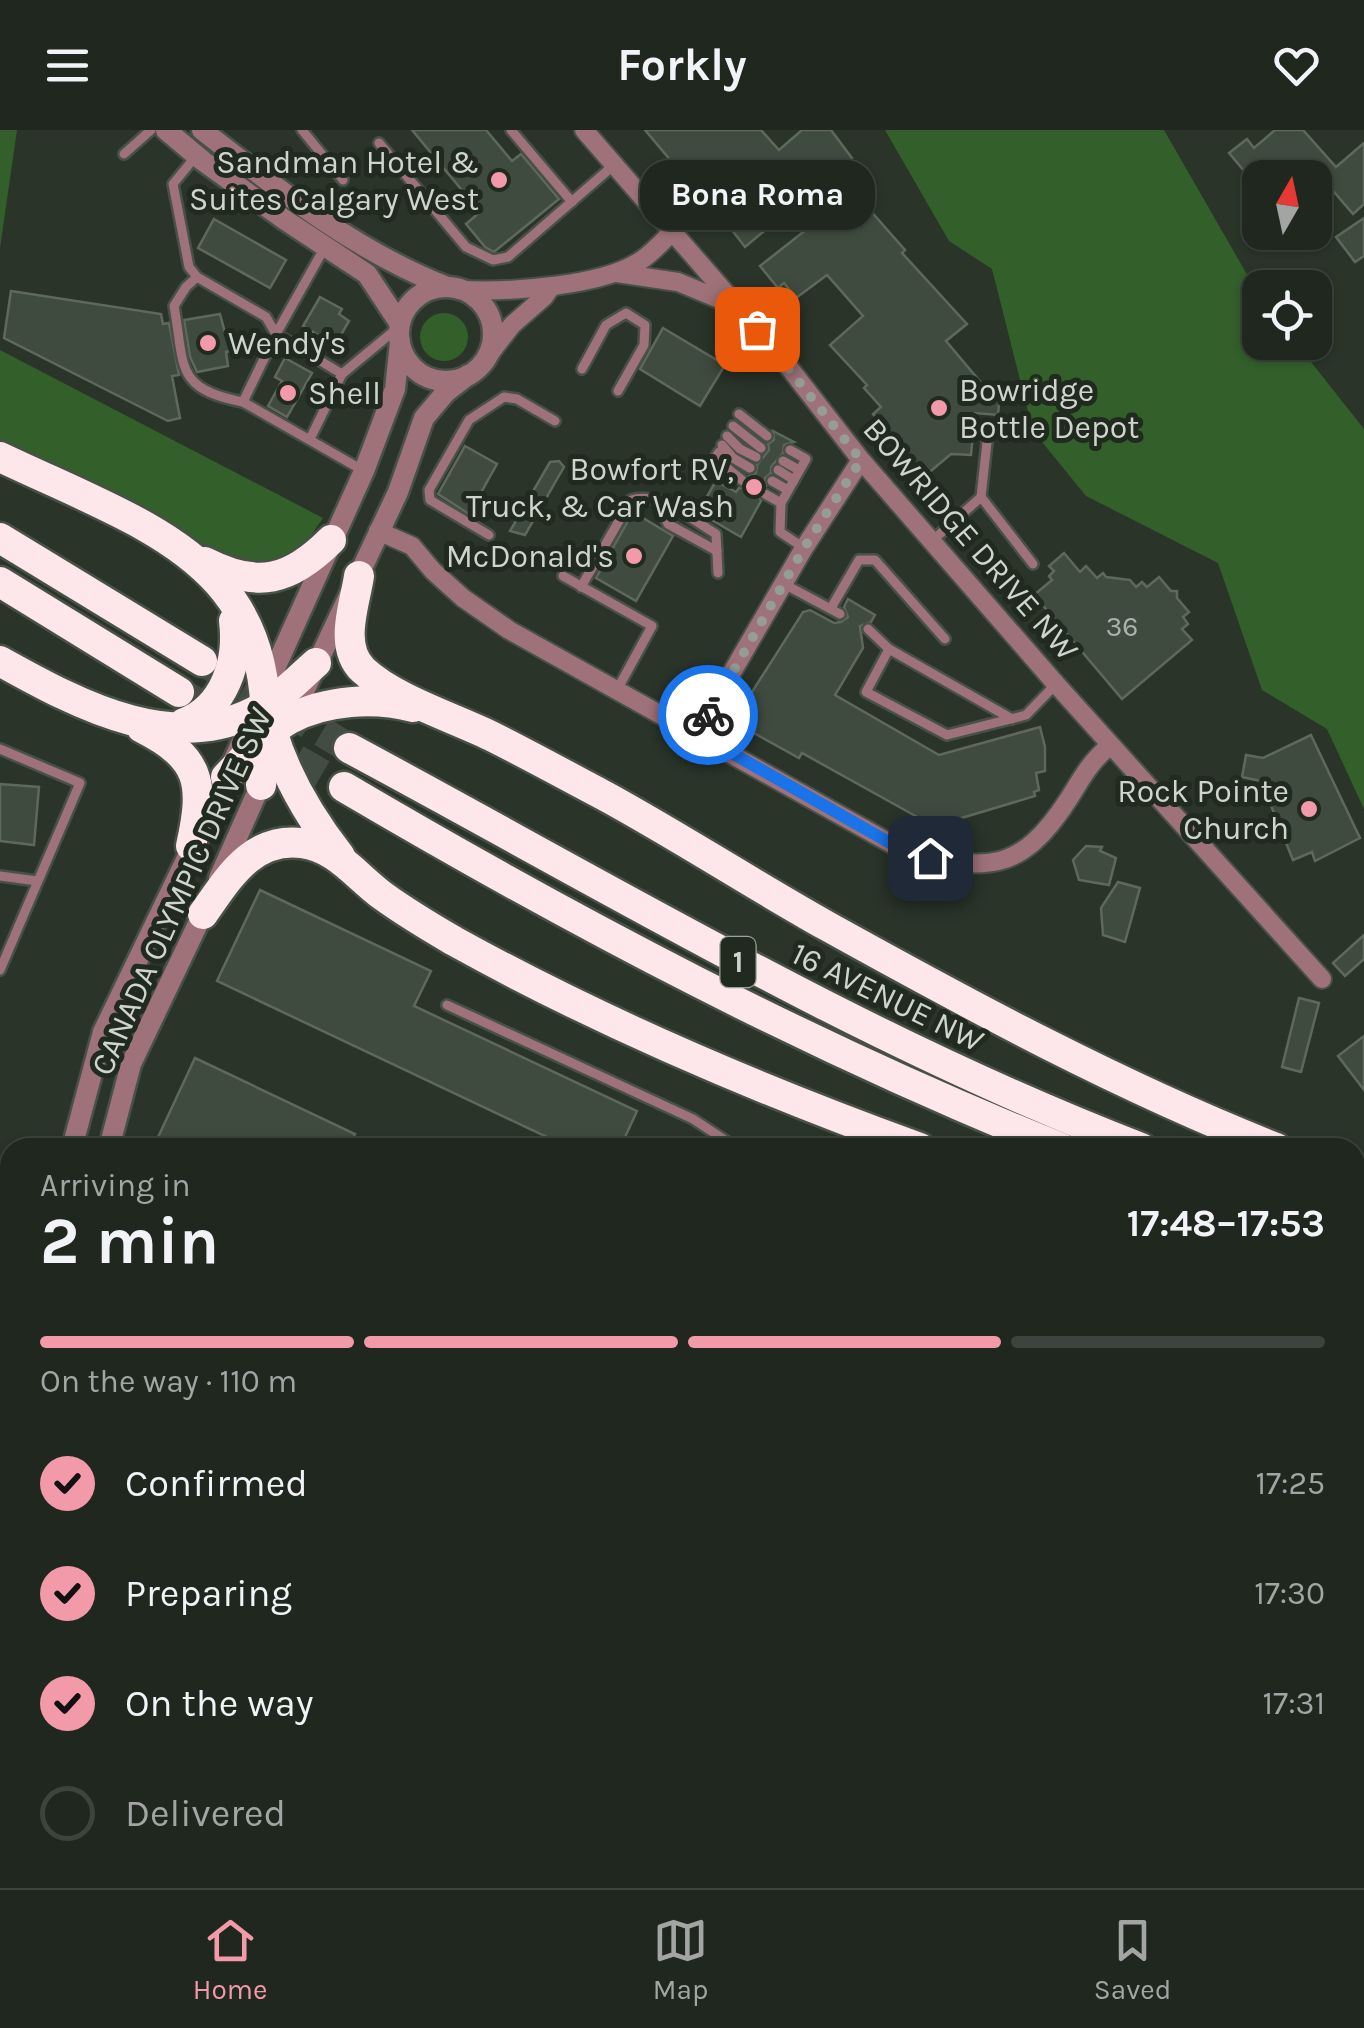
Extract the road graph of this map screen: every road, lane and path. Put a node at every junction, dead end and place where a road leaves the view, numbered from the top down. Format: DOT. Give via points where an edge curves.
graph roads {
  1 [pos="151,130"];
  2 [pos="166,130"];
  3 [pos="202,130"];
  4 [pos="302,130"];
  5 [pos="511,130"];
  6 [pos="584,130"];
  7 [pos="379,143"];
  8 [pos="124,154"];
  9 [pos="196,156"];
  10 [pos="614,166"];
  11 [pos="344,180"];
  12 [pos="572,202"];
  13 [pos="672,232"];
  14 [pos="325,247"];
  15 [pos="611,272"];
  16 [pos="197,278"];
  17 [pos="551,287"];
  18 [pos="454,288"];
  19 [pos="737,306"];
  20 [pos="400,331"];
  21 [pos="276,334"];
  22 [pos="488,356"];
  23 [pos="582,369"];
  24 [pos="342,374"];
  25 [pos="468,375"];
  26 [pos="618,391"];
  27 [pos="242,402"];
  28 [pos="739,414"];
  29 [pos="555,421"];
  30 [pos="989,424"];
  31 [pos="768,436"];
  32 [pos="310,440"];
  33 [pos="725,440"];
  34 [pos="790,450"];
  35 [pos="758,452"];
  36 [pos="0,457"];
  37 [pos="861,460"];
  38 [pos="781,466"];
  39 [pos="750,468"];
  40 [pos="364,471"];
  41 [pos="796,475"];
  42 [pos="743,481"];
  43 [pos="772,481"];
  44 [pos="788,490"];
  45 [pos="764,494"];
  46 [pos="980,497"];
  47 [pos="780,503"];
  48 [pos="378,531"];
  49 [pos="489,535"];
  50 [pos="0,538"];
  51 [pos="331,540"];
  52 [pos="932,541"];
  53 [pos="804,548"];
  54 [pos="196,558"];
  55 [pos="1034,564"];
  56 [pos="718,573"];
  57 [pos="359,576"];
  58 [pos="563,576"];
  59 [pos="0,582"];
  60 [pos="784,584"];
  61 [pos="581,587"];
  62 [pos="229,595"];
  63 [pos="868,629"];
  64 [pos="945,639"];
  65 [pos="890,649"];
  66 [pos="202,661"];
  67 [pos="0,662"];
  68 [pos="316,663"];
  69 [pos="1056,684"];
  70 [pos="618,690"];
  71 [pos="179,692"];
  72 [pos="270,714"];
  73 [pos="1012,719"];
  74 [pos="130,722"];
  75 [pos="463,723"];
  76 [pos="166,727"];
  77 [pos="700,735"];
  78 [pos="1110,745"];
  79 [pos="0,748"];
  80 [pos="349,748"];
  81 [pos="226,776"];
  82 [pos="261,785"];
  83 [pos="344,787"];
  84 [pos="190,846"];
  85 [pos="348,866"];
  86 [pos="0,876"];
  87 [pos="37,881"];
  88 [pos="203,914"];
  89 [pos="0,970"];
  90 [pos="1322,979"];
  91 [pos="447,1005"];
  92 [pos="75,1138"];
  93 [pos="112,1138"];
  94 [pos="721,1138"];
  95 [pos="894,1138"];
  96 [pos="1036,1138"];
  97 [pos="1115,1138"];
  98 [pos="1253,1138"];
  1 -- 8 [label="lane"];
  2 -- 9 [label="street"];
  3 -- 18 [label="street" via="327,221"];
  4 -- 11 [label="lane"];
  5 -- 12 [label="lane"];
  6 -- 10 [label="street, BOWRIDGE DRIVE NW"];
  7 -- 12 [label="lane" via="466,247 492,260 508,256"];
  9 -- 14 [label="street"];
  9 -- 16 [label="lane" via="173,184 189,268"];
  10 -- 12 [label="lane"];
  10 -- 13 [label="street, BOWRIDGE DRIVE NW"];
  13 -- 15 [label="street" via="642,260"];
  13 -- 19 [label="street, BOWRIDGE DRIVE NW"];
  14 -- 20 [label="street" via="367,274"];
  14 -- 21 [label="lane"];
  15 -- 17 [label="street"];
  15 -- 19 [label="street" via="678,282"];
  16 -- 21 [label="lane" via="266,317"];
  16 -- 27 [label="lane" via="174,306 187,377 220,398"];
  17 -- 18 [label="street"];
  17 -- 22 [label="street"];
  18 -- 20 [label="street" via="417,297"];
  18 -- 22 [label="street" via="473,295 490,316"];
  19 -- 37 [label="street, BOWRIDGE DRIVE NW"];
  20 -- 24 [label="lane"];
  20 -- 25 [label="street" via="409,362 426,376 447,381"];
  20 -- 40 [label="street" via="394,389"];
  21 -- 24 [label="lane"];
  21 -- 27 [label="lane"];
  22 -- 25 [label="street"];
  23 -- 26 [label="lane" via="606,325 626,313 636,317 647,335"];
  24 -- 32 [label="lane"];
  25 -- 48 [label="street" via="424,418"];
  27 -- 32 [label="lane"];
  28 -- 31 [label="lane"];
  29 -- 49 [label="lane" via="504,397 469,420 429,490 430,500"];
  30 -- 46 [label="lane"];
  32 -- 40 [label="lane"];
  33 -- 35 [label="lane"];
  33 -- 39 [label="lane" via="733,458"];
  33 -- 42 [label="lane" via="715,458"];
  34 -- 41 [label="lane" via="806,459"];
  36 -- 54 [label="highway" via="126,514"];
  37 -- 52 [label="street, BOWRIDGE DRIVE NW"];
  37 -- 53 [label="street"];
  38 -- 41 [label="lane"];
  40 -- 51 [label="street"];
  41 -- 44 [label="lane"];
  43 -- 44 [label="lane"];
  44 -- 47 [label="lane"];
  45 -- 47 [label="lane"];
  46 -- 52 [label="lane"];
  46 -- 55 [label="lane"];
  47 -- 53 [label="lane" via="780,532"];
  48 -- 57 [label="street"];
  48 -- 70 [label="street" via="412,546 463,598 509,630"];
  50 -- 66 [label="highway"];
  51 -- 54 [label="highway" via="303,565 269,579"];
  51 -- 72 [label="street"];
  52 -- 69 [label="street, BOWRIDGE DRIVE NW"];
  53 -- 60 [label="street"];
  54 -- 62 [label="highway"];
  56 -- 61 [label="lane" via="716,534 642,497 631,500"];
  57 -- 68 [label="street"];
  57 -- 75 [label="highway" via="350,626 361,668"];
  58 -- 61 [label="lane"];
  59 -- 71 [label="highway"];
  60 -- 64 [label="lane" via="835,611 859,560 876,560"];
  60 -- 77 [label="street"];
  61 -- 70 [label="lane" via="652,626"];
  62 -- 72 [label="highway" via="246,626"];
  62 -- 76 [label="highway" via="236,650 227,680 200,716"];
  63 -- 65 [label="lane"];
  65 -- 73 [label="lane"];
  65 -- 73 [label="lane" via="866,692 948,735"];
  67 -- 74 [label="highway"];
  68 -- 72 [label="highway"];
  69 -- 73 [label="lane" via="1026,716"];
  69 -- 78 [label="street, BOWRIDGE DRIVE NW"];
  70 -- 77 [label="street"];
  72 -- 75 [label="highway" via="382,702"];
  72 -- 76 [label="highway"];
  72 -- 81 [label="highway"];
  72 -- 82 [label="highway"];
  72 -- 85 [label="highway" via="315,825"];
  74 -- 76 [label="highway"];
  74 -- 84 [label="highway" via="176,748 190,764 198,794"];
  75 -- 98 [label="highway" via="1022,1030"];
  77 -- 78 [label="street" via="906,852 954,863 997,863 1030,848"];
  78 -- 90 [label="street, BOWRIDGE DRIVE NW"];
  79 -- 87 [label="lane" via="80,783"];
  80 -- 97 [label="highway, 16 AVENUE NW / 1" via="850,1020"];
  81 -- 84 [label="street, CANADA OLYMPIC DRIVE SW"];
  82 -- 88 [label="street, CANADA OLYMPIC DRIVE SW"];
  83 -- 96 [label="highway, 16 AVENUE NW / 1" via="719,994"];
  84 -- 92 [label="street, CANADA OLYMPIC DRIVE SW" via="103,1032"];
  85 -- 88 [label="highway" via="304,843 266,848 234,870"];
  85 -- 95 [label="highway" via="404,911 579,1005"];
  86 -- 87 [label="lane"];
  87 -- 89 [label="lane"];
  88 -- 93 [label="street, CANADA OLYMPIC DRIVE SW" via="131,1064"];
  91 -- 94 [label="lane"];
}
